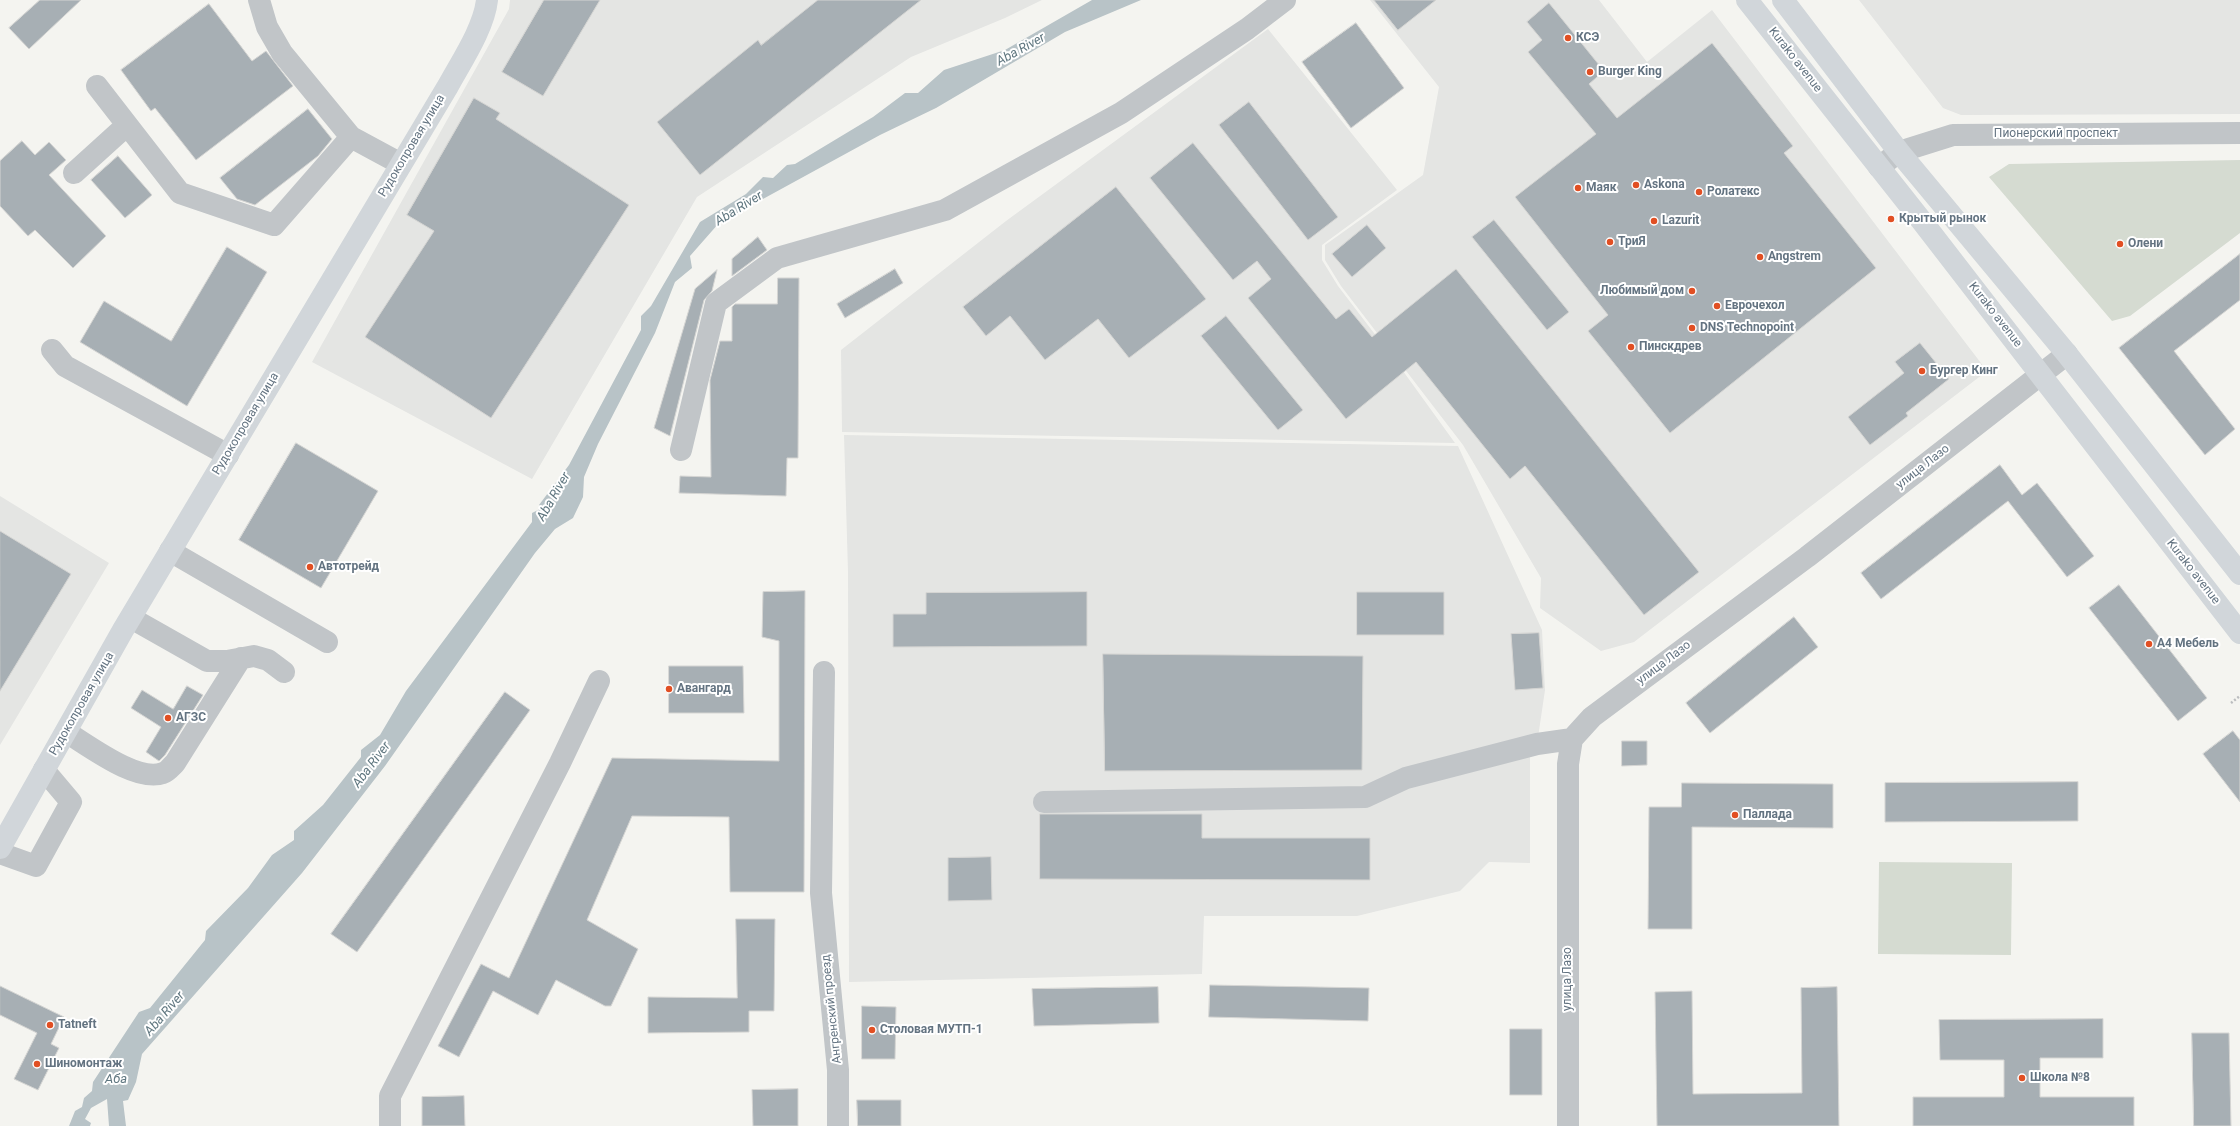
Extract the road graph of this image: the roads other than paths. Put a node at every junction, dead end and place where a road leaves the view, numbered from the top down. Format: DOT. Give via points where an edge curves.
graph roads {
  1 [pos="259,0"];
  2 [pos="487,0"];
  3 [pos="1285,0"];
  4 [pos="1747,0"];
  5 [pos="1783,0"];
  6 [pos="97,86"];
  7 [pos="127,125"];
  8 [pos="2240,133"];
  9 [pos="351,137"];
  10 [pos="1899,152"];
  11 [pos="401,164"];
  12 [pos="1879,167"];
  13 [pos="74,173"];
  14 [pos="52,350"];
  15 [pos="2067,354"];
  16 [pos="2041,375"];
  17 [pos="681,450"];
  18 [pos="228,455"];
  19 [pos="170,551"];
  20 [pos="2240,574"];
  21 [pos="131,618"];
  22 [pos="2240,633"];
  23 [pos="327,642"];
  24 [pos="241,658"];
  25 [pos="284,672"];
  26 [pos="824,672"];
  27 [pos="599,681"];
  28 [pos="66,732"];
  29 [pos="1572,739"];
  30 [pos="44,770"];
  31 [pos="1044,802"];
  32 [pos="0,848"];
  33 [pos="0,853"];
  34 [pos="390,1126"];
  35 [pos="838,1126"];
  36 [pos="1568,1126"];
  1 -- 9 [label="street" via="267,27 282,53"];
  2 -- 11 [label="main road, Рудокопровая улица" via="471,43"];
  3 -- 17 [label="street" via="1121,113 945,210 777,258 716,303"];
  4 -- 12 [label="main road, Kurako avenue"];
  5 -- 10 [label="main road"];
  6 -- 7 [label="street"];
  7 -- 9 [label="street" via="180,193 274,225"];
  7 -- 13 [label="street"];
  8 -- 10 [label="street, Пионерский проспект" via="1953,135"];
  9 -- 11 [label="street"];
  10 -- 12 [label="street, Пионерский проспект"];
  10 -- 15 [label="main road"];
  11 -- 18 [label="main road, Рудокопровая улица"];
  12 -- 16 [label="main road, Kurako avenue"];
  14 -- 18 [label="street" via="65,366"];
  15 -- 16 [label="street, улица Лазо"];
  15 -- 20 [label="main road"];
  16 -- 22 [label="main road, Kurako avenue"];
  16 -- 29 [label="street, улица Лазо" via="1807,557 1592,717"];
  18 -- 19 [label="main road, Рудокопровая улица"];
  19 -- 21 [label="main road, Рудокопровая улица"];
  19 -- 23 [label="street"];
  21 -- 24 [label="street" via="207,661"];
  21 -- 28 [label="main road, Рудокопровая улица"];
  24 -- 25 [label="street" via="254,656 268,660"];
  24 -- 28 [label="street" via="175,763 164,773 153,775 129,770"];
  26 -- 35 [label="street, Ангренский проезд" via="821,892 838,1070"];
  27 -- 34 [label="street" via="560,763 390,1096"];
  28 -- 30 [label="main road, Рудокопровая улица"];
  29 -- 31 [label="street" via="1537,744 1406,778 1366,797"];
  29 -- 36 [label="street, улица Лазо" via="1568,764"];
  30 -- 32 [label="main road, Рудокопровая улица"];
  30 -- 33 [label="street" via="71,802 36,866"];
}
